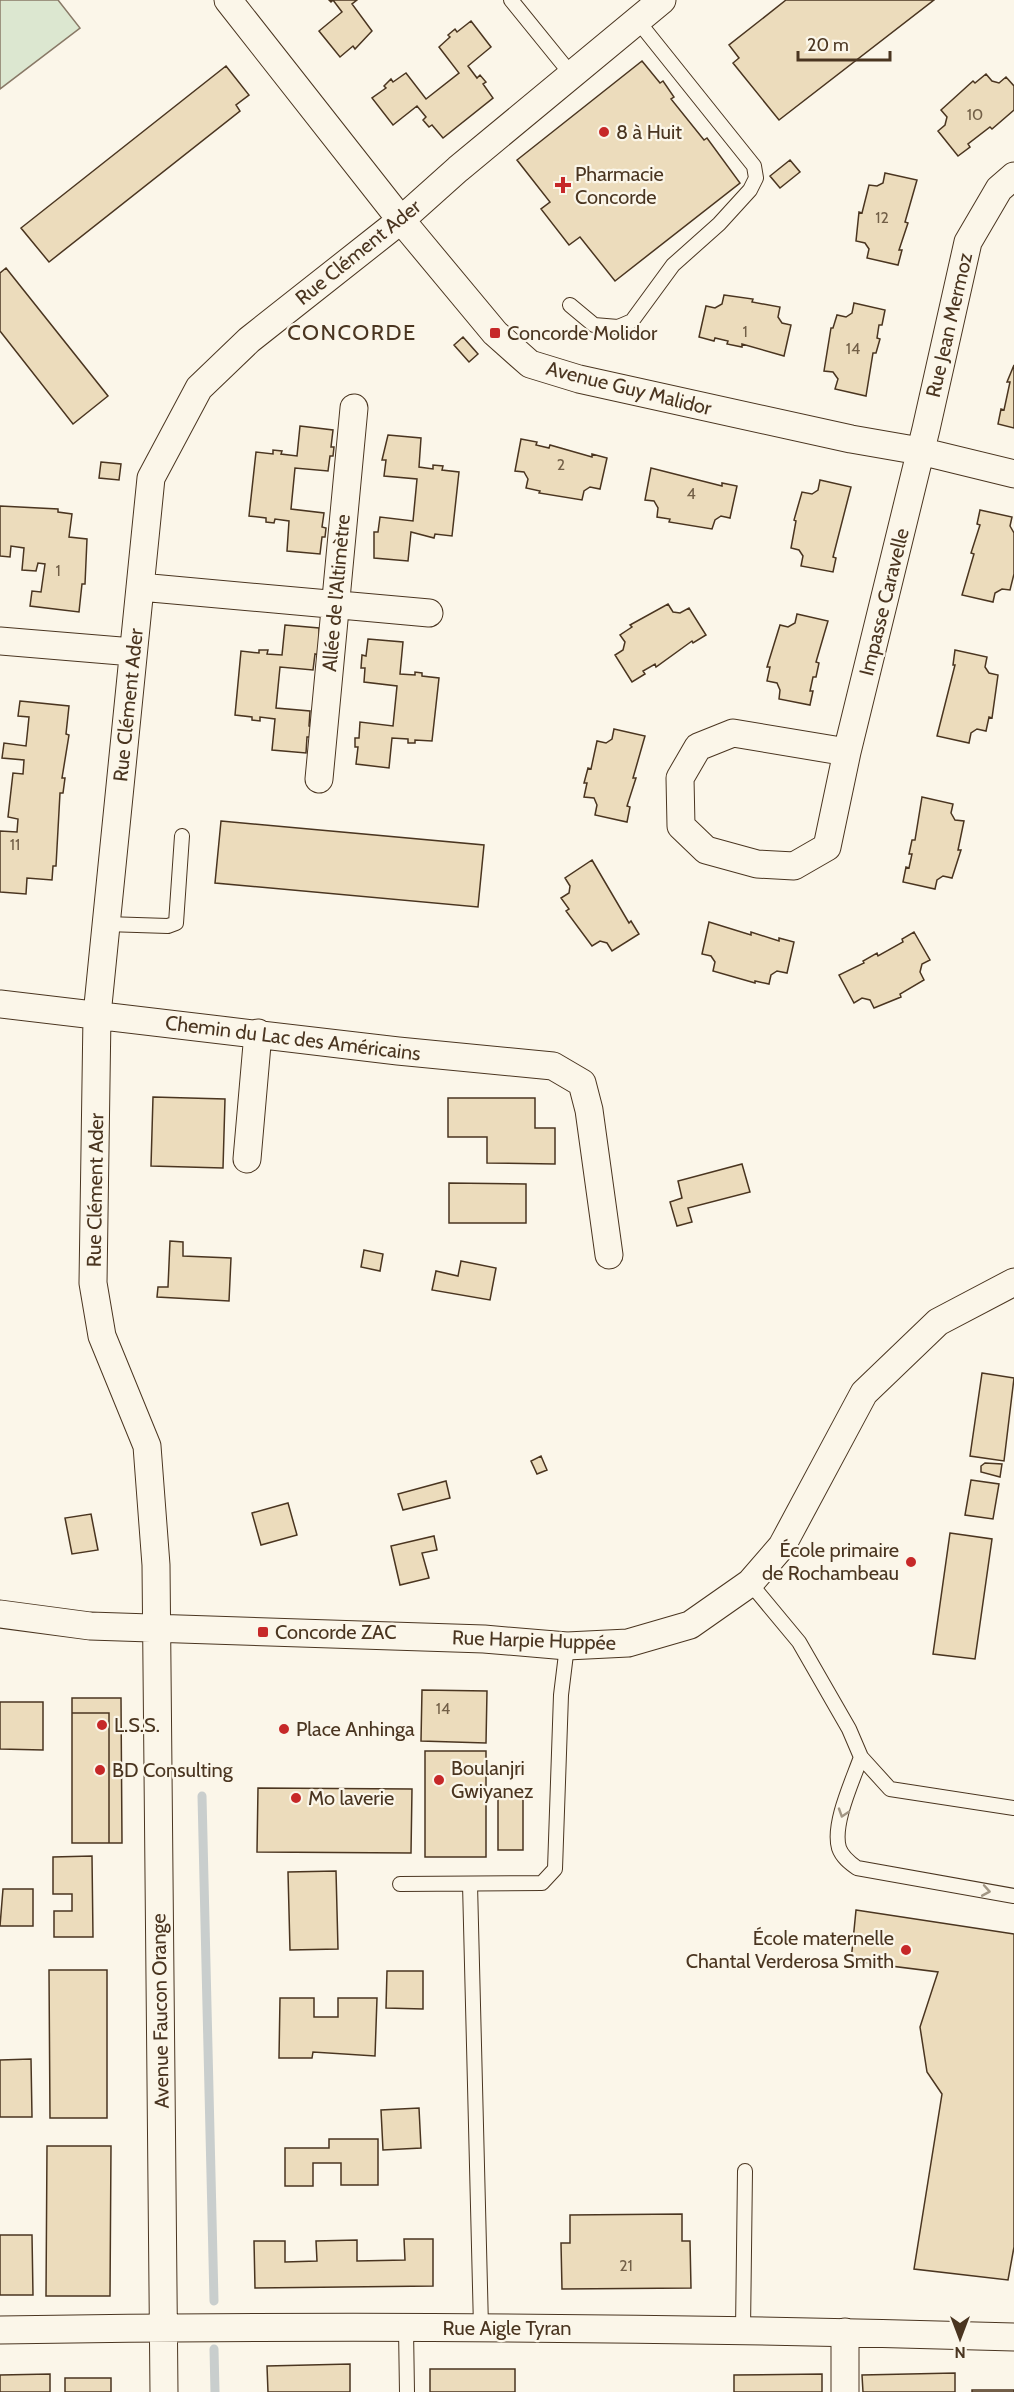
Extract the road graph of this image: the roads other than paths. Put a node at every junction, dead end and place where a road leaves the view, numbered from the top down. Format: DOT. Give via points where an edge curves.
graph roads {
  1 [pos="228,0"];
  2 [pos="511,0"];
  3 [pos="662,0"];
  4 [pos="637,20"];
  5 [pos="571,74"];
  6 [pos="1014,176"];
  7 [pos="401,220"];
  8 [pos="570,305"];
  9 [pos="354,408"];
  10 [pos="920,451"];
  11 [pos="1014,474"];
  12 [pos="140,587"];
  13 [pos="334,603"];
  14 [pos="429,612"];
  15 [pos="0,641"];
  16 [pos="132,652"];
  17 [pos="847,752"];
  18 [pos="319,779"];
  19 [pos="182,837"];
  20 [pos="106,924"];
  21 [pos="0,1004"];
  22 [pos="98,1015"];
  23 [pos="258,1033"];
  24 [pos="247,1159"];
  25 [pos="609,1255"];
  26 [pos="1014,1282"];
  27 [pos="750,1583"];
  28 [pos="0,1614"];
  29 [pos="155,1629"];
  30 [pos="567,1646"];
  31 [pos="861,1757"];
  32 [pos="1014,1808"];
  33 [pos="400,1884"];
  34 [pos="470,1884"];
  35 [pos="1014,1896"];
  36 [pos="744,2171"];
  37 [pos="481,2327"];
  38 [pos="164,2328"];
  39 [pos="406,2329"];
  40 [pos="0,2330"];
  41 [pos="743,2330"];
  42 [pos="845,2332"];
  43 [pos="1014,2337"];
  44 [pos="164,2392"];
  45 [pos="407,2392"];
  46 [pos="845,2392"];
  1 -- 7 [label="street, Avenue Guy Malidor"];
  2 -- 5 [label="lane"];
  3 -- 4 [label="street, Rue Clément Ader"];
  4 -- 5 [label="street, Rue Clément Ader"];
  4 -- 8 [label="lane" via="754,166 756,178 719,224 673,265 632,321 618,327 594,325"];
  5 -- 7 [label="street, Rue Clément Ader"];
  6 -- 10 [label="street, Rue Jean Mermoz" via="999,189 968,242"];
  7 -- 10 [label="street, Avenue Guy Malidor" via="495,333 530,364 590,382"];
  7 -- 12 [label="street, Rue Clément Ader" via="249,340 199,388 151,478"];
  9 -- 13 [label="street, Allée de l'Altimètre"];
  10 -- 11 [label="street, Avenue Guy Malidor"];
  10 -- 17 [label="street, Impasse Caravelle"];
  12 -- 13 [label="street"];
  12 -- 16 [label="street, Rue Clément Ader"];
  13 -- 14 [label="street"];
  13 -- 18 [label="street, Allée de l'Altimètre"];
  15 -- 16 [label="street"];
  16 -- 20 [label="street, Rue Clément Ader"];
  17 -- 17 [label="street, Impasse Caravelle" via="733,733 698,747 680,778 681,826 706,850 757,864 794,866 827,847"];
  19 -- 20 [label="lane" via="176,923"];
  20 -- 22 [label="street, Rue Clément Ader"];
  21 -- 22 [label="street, Chemin du Lac des Américains"];
  22 -- 23 [label="street, Chemin du Lac des Américains"];
  22 -- 29 [label="street, Rue Clément Ader" via="93,1283 102,1336 147,1446 156,1565"];
  23 -- 24 [label="street"];
  23 -- 25 [label="street, Chemin du Lac des Américains" via="553,1066 582,1083 590,1110"];
  26 -- 27 [label="street, Rue Harpie Huppée" via="938,1322 864,1393 782,1546"];
  27 -- 30 [label="street, Rue Harpie Huppée" via="690,1625 628,1643"];
  27 -- 31 [label="lane" via="799,1642"];
  28 -- 29 [label="street, Rue Harpie Huppée" via="90,1626"];
  29 -- 30 [label="street, Rue Harpie Huppée" via="484,1639"];
  29 -- 38 [label="street, Avenue Faucon Orange"];
  30 -- 34 [label="lane" via="561,1695 555,1869 542,1883"];
  31 -- 32 [label="lane" via="890,1789"];
  31 -- 35 [label="lane, one-way" via="838,1829 839,1848 847,1861 857,1868"];
  33 -- 34 [label="lane"];
  34 -- 37 [label="lane"];
  36 -- 41 [label="lane"];
  37 -- 39 [label="street, Rue Aigle Tyran"];
  37 -- 41 [label="street, Rue Aigle Tyran"];
  38 -- 39 [label="street, Rue Aigle Tyran"];
  38 -- 40 [label="street, Rue Aigle Tyran"];
  38 -- 44 [label="street, Avenue Faucon Orange"];
  39 -- 45 [label="lane"];
  41 -- 42 [label="street, Rue Aigle Tyran"];
  42 -- 43 [label="street, Rue Aigle Tyran"];
  42 -- 46 [label="street"];
}
